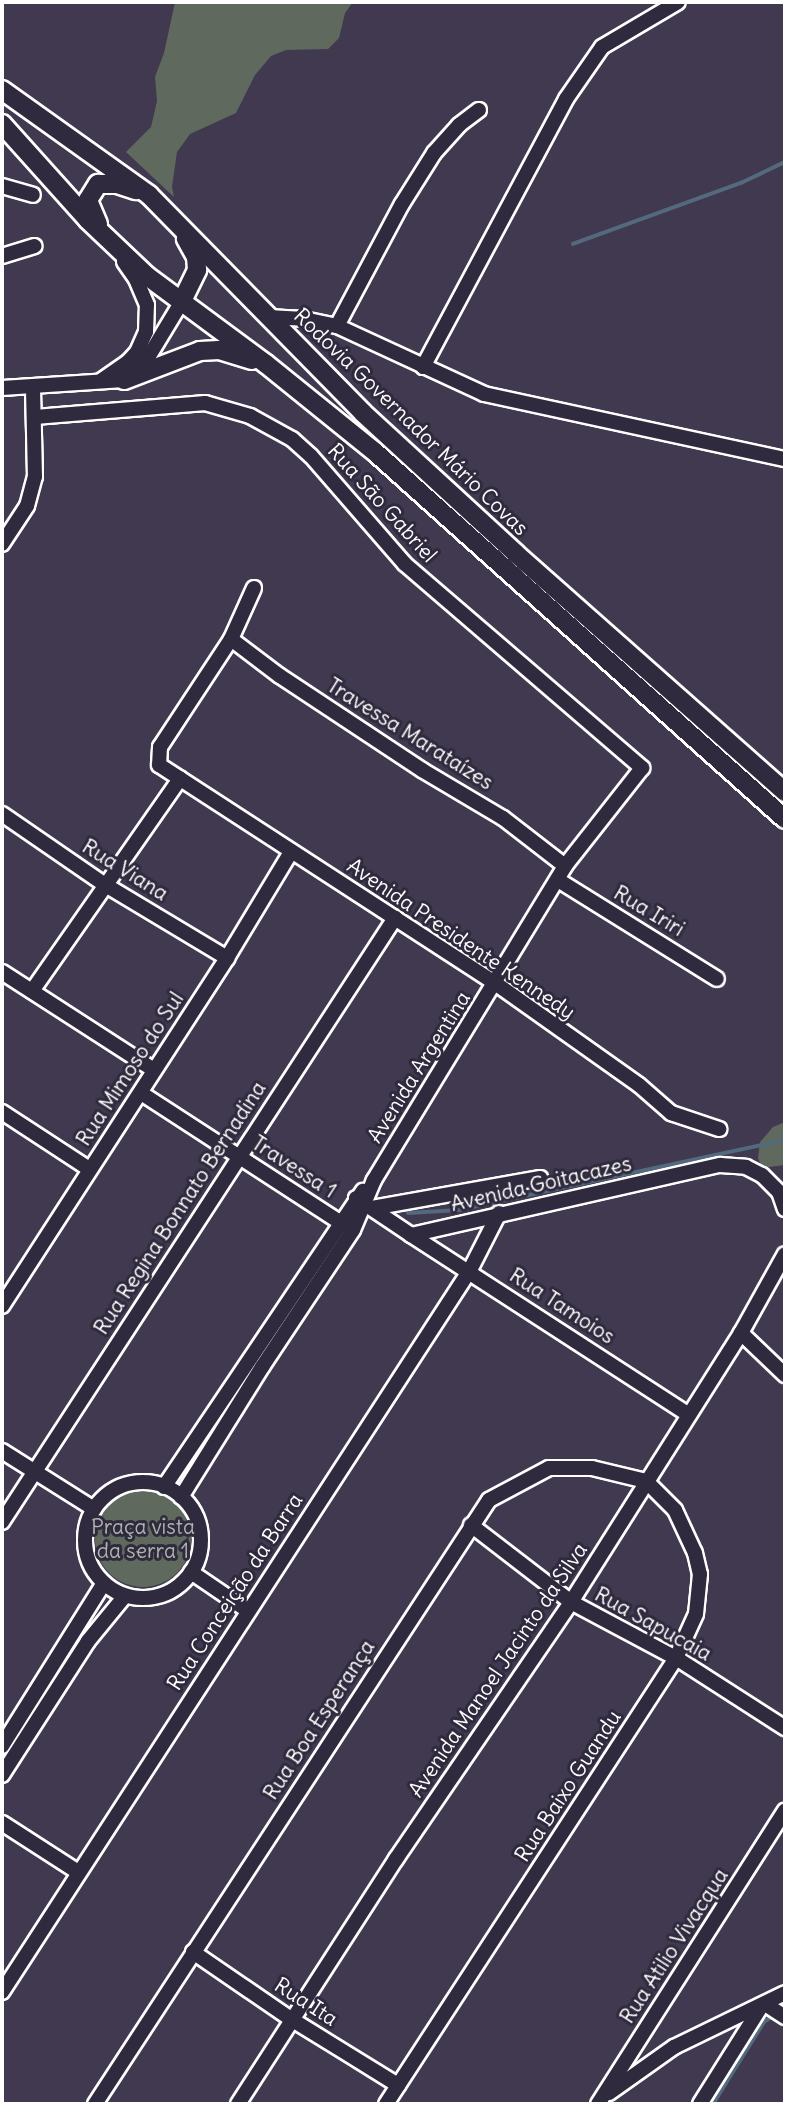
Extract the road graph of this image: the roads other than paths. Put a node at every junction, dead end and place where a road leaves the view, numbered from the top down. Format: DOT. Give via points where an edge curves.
graph roads {
  1 [pos="678,2"];
  2 [pos="2,90"];
  3 [pos="479,110"];
  4 [pos="2,124"];
  5 [pos="2,186"];
  6 [pos="33,195"];
  7 [pos="149,195"];
  8 [pos="175,219"];
  9 [pos="106,238"];
  10 [pos="36,246"];
  11 [pos="2,256"];
  12 [pos="181,303"];
  13 [pos="268,317"];
  14 [pos="337,326"];
  15 [pos="266,364"];
  16 [pos="424,367"];
  17 [pos="124,380"];
  18 [pos="97,383"];
  19 [pos="33,387"];
  20 [pos="2,388"];
  21 [pos="35,417"];
  22 [pos="785,459"];
  23 [pos="2,544"];
  24 [pos="254,588"];
  25 [pos="231,639"];
  26 [pos="642,768"];
  27 [pos="180,779"];
  28 [pos="785,792"];
  29 [pos="2,814"];
  30 [pos="785,819"];
  31 [pos="290,852"];
  32 [pos="565,866"];
  33 [pos="558,880"];
  34 [pos="104,884"];
  35 [pos="395,918"];
  36 [pos="228,958"];
  37 [pos="2,972"];
  38 [pos="717,979"];
  39 [pos="495,983"];
  40 [pos="32,991"];
  41 [pos="154,1070"];
  42 [pos="141,1093"];
  43 [pos="2,1112"];
  44 [pos="719,1129"];
  45 [pos="239,1157"];
  46 [pos="89,1169"];
  47 [pos="540,1178"];
  48 [pos="365,1204"];
  49 [pos="785,1209"];
  50 [pos="499,1213"];
  51 [pos="340,1223"];
  52 [pos="353,1230"];
  53 [pos="411,1234"];
  54 [pos="785,1254"];
  55 [pos="470,1270"];
  56 [pos="6,1290"];
  57 [pos="2,1306"];
  58 [pos="741,1333"];
  59 [pos="785,1375"];
  60 [pos="688,1414"];
  61 [pos="2,1451"];
  62 [pos="36,1470"];
  63 [pos="646,1481"];
  64 [pos="164,1487"];
  65 [pos="181,1497"];
  66 [pos="94,1509"];
  67 [pos="2,1522"];
  68 [pos="471,1525"];
  69 [pos="191,1572"];
  70 [pos="104,1583"];
  71 [pos="125,1595"];
  72 [pos="571,1602"];
  73 [pos="247,1611"];
  74 [pos="676,1658"];
  75 [pos="785,1728"];
  76 [pos="2,1746"];
  77 [pos="2,1775"];
  78 [pos="785,1811"];
  79 [pos="2,1823"];
  80 [pos="78,1872"];
  81 [pos="193,1952"];
  82 [pos="2,1992"];
  83 [pos="785,1993"];
  84 [pos="764,2004"];
  85 [pos="785,2017"];
  86 [pos="291,2019"];
  87 [pos="398,2085"];
  88 [pos="600,2101"];
  89 [pos="95,2104"];
  90 [pos="237,2104"];
  91 [pos="386,2104"];
  92 [pos="700,2104"];
  1 -- 16 [label="street" via="602,47 587,68 566,99"];
  2 -- 7 [label="main road, Rodovia Governador Mário Covas"];
  3 -- 14 [label="street" via="434,153"];
  4 -- 9 [label="main road, Rodovia Governador Mário Covas"];
  5 -- 6 [label="street"];
  7 -- 8 [label="main road, Rodovia Governador Mário Covas"];
  7 -- 9 [label="main road" via="107,183 92,190 89,206"];
  8 -- 12 [label="main road" via="197,266"];
  8 -- 13 [label="main road, Rodovia Governador Mário Covas"];
  9 -- 12 [label="main road, Rodovia Governador Mário Covas"];
  9 -- 18 [label="street" via="142,290 148,320 137,352"];
  10 -- 11 [label="street"];
  12 -- 15 [label="main road, Rodovia Governador Mário Covas"];
  12 -- 17 [label="street" via="149,356"];
  13 -- 14 [label="street"];
  13 -- 28 [label="main road, Rodovia Governador Mário Covas" via="363,413 515,553"];
  14 -- 16 [label="street"];
  15 -- 17 [label="main road" via="219,351 200,351"];
  15 -- 30 [label="main road, Rodovia Governador Mário Covas" via="375,452"];
  16 -- 22 [label="street" via="484,394"];
  17 -- 18 [label="street"];
  18 -- 19 [label="street"];
  19 -- 20 [label="street"];
  19 -- 21 [label="street"];
  21 -- 23 [label="street" via="35,477 27,506"];
  21 -- 26 [label="street, Rua São Gabriel" via="205,403 250,416 292,439 405,564"];
  24 -- 25 [label="street"];
  25 -- 27 [label="street, Avenida Presidente Kennedy" via="160,747 159,765"];
  25 -- 32 [label="street, Travessa Marataízes" via="279,676 503,818"];
  26 -- 32 [label="street, Avenida Argentina"];
  27 -- 31 [label="street, Avenida Presidente Kennedy"];
  27 -- 34 [label="street"];
  29 -- 34 [label="street, Rua Viana"];
  31 -- 35 [label="street, Avenida Presidente Kennedy"];
  31 -- 36 [label="street, Rua Mimoso do Sul"];
  32 -- 33 [label="street, Avenida Argentina"];
  33 -- 38 [label="street, Rua Iriri"];
  33 -- 39 [label="street, Avenida Argentina"];
  34 -- 36 [label="street, Rua Viana"];
  34 -- 40 [label="street"];
  35 -- 39 [label="street, Avenida Presidente Kennedy"];
  35 -- 45 [label="street, Rua Regina Bonnato Bernadina"];
  36 -- 41 [label="street, Rua Mimoso do Sul"];
  37 -- 40 [label="street"];
  39 -- 44 [label="street, Avenida Presidente Kennedy" via="639,1085 671,1113"];
  39 -- 48 [label="street, Avenida Argentina" via="374,1180"];
  40 -- 41 [label="street"];
  41 -- 42 [label="street, Rua Mimoso do Sul"];
  42 -- 45 [label="street, Travessa 1"];
  42 -- 46 [label="street, Rua Mimoso do Sul"];
  43 -- 46 [label="street"];
  45 -- 51 [label="street, Travessa 1"];
  45 -- 62 [label="street, Rua Regina Bonnato Bernadina"];
  46 -- 56 [label="street, Rua Mimoso do Sul"];
  47 -- 48 [label="street"];
  48 -- 51 [label="street, Avenida Argentina"];
  48 -- 52 [label="street, Avenida Argentina"];
  48 -- 53 [label="street"];
  49 -- 50 [label="street, Avenida Goitacazes" via="779,1192 762,1175 746,1167 720,1165"];
  50 -- 53 [label="street, Avenida Goitacazes"];
  50 -- 55 [label="street, Rua Conceição da Barra"];
  51 -- 52 [label="street, Travessa 1"];
  51 -- 64 [label="street, Avenida Argentina"];
  52 -- 65 [label="street, Avenida Argentina"];
  53 -- 55 [label="street, Rua Tamoios"];
  54 -- 58 [label="street, Avenida Manoel Jacinto da Silva"];
  55 -- 60 [label="street, Rua Tamoios"];
  55 -- 73 [label="street, Rua Conceição da Barra"];
  56 -- 57 [label="street, Rua Mimoso do Sul"];
  58 -- 59 [label="street"];
  58 -- 60 [label="street, Avenida Manoel Jacinto da Silva"];
  60 -- 63 [label="street, Avenida Manoel Jacinto da Silva"];
  61 -- 62 [label="street"];
  62 -- 66 [label="street"];
  62 -- 67 [label="street, Rua Regina Bonnato Bernadina"];
  63 -- 68 [label="street, Rua Boa Esperança" via="592,1468 549,1468 489,1500"];
  63 -- 72 [label="street, Avenida Manoel Jacinto da Silva"];
  63 -- 74 [label="street, Rua Baixo Guandu" via="685,1525 700,1574 696,1614"];
  64 -- 65 [label="street"];
  64 -- 66 [label="street" via="128,1485 109,1494"];
  65 -- 69 [label="street" via="193,1511 200,1531 200,1553"];
  66 -- 70 [label="street" via="86,1528 86,1550"];
  68 -- 72 [label="street, Rua Sapucaia"];
  68 -- 81 [label="street, Rua Boa Esperança"];
  69 -- 71 [label="street" via="167,1593 147,1598"];
  69 -- 73 [label="street"];
  70 -- 71 [label="street"];
  70 -- 76 [label="street"];
  71 -- 77 [label="street" via="88,1641"];
  72 -- 74 [label="street, Rua Sapucaia"];
  72 -- 86 [label="street, Avenida Manoel Jacinto da Silva"];
  73 -- 80 [label="street, Rua Conceição da Barra"];
  74 -- 75 [label="street, Rua Sapucaia"];
  74 -- 87 [label="street, Rua Baixo Guandu"];
  78 -- 88 [label="street, Rua Atilio Vivacqua"];
  79 -- 80 [label="street"];
  80 -- 82 [label="street, Rua Conceição da Barra"];
  81 -- 86 [label="street, Rua Ita"];
  81 -- 89 [label="street, Rua Boa Esperança"];
  83 -- 84 [label="street"];
  84 -- 85 [label="street"];
  84 -- 88 [label="street" via="674,2048"];
  84 -- 92 [label="street"];
  86 -- 87 [label="street, Rua Ita"];
  86 -- 90 [label="street, Avenida Manoel Jacinto da Silva"];
  87 -- 91 [label="street, Rua Baixo Guandu"];
}
